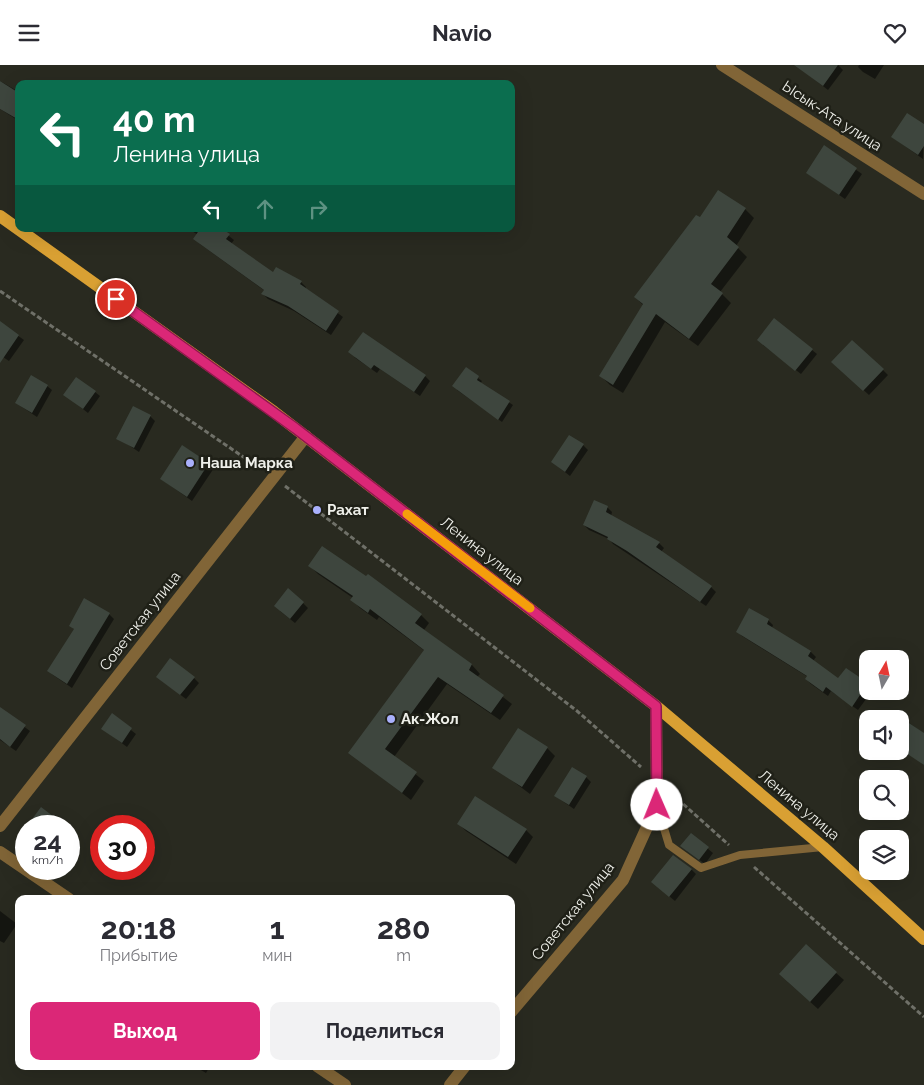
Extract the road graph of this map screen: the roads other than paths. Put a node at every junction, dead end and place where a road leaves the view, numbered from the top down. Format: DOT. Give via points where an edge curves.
graph roads {
  1 [pos="722,65"];
  2 [pos="924,194"];
  3 [pos="0,216"];
  4 [pos="15,227"];
  5 [pos="22,232"];
  6 [pos="306,436"];
  7 [pos="656,706"];
  8 [pos="657,805"];
  9 [pos="0,826"];
  10 [pos="823,847"];
  11 [pos="0,852"];
  12 [pos="63,895"];
  13 [pos="924,939"];
  14 [pos="515,1007"];
  15 [pos="323,1070"];
  16 [pos="462,1070"];
  17 [pos="345,1085"];
  18 [pos="450,1085"];
  1 -- 2 [label="street, Ысык-Ата улица"];
  3 -- 4 [label="main road, Ленина улица"];
  5 -- 6 [label="main road, Ленина улица"];
  6 -- 7 [label="main road, Ленина улица"];
  6 -- 9 [label="street, Советская улица"];
  7 -- 8 [label="street, Советская улица"];
  7 -- 10 [label="main road, Ленина улица"];
  8 -- 10 [label="lane" via="669,845 701,868 740,855"];
  8 -- 14 [label="street, Советская улица" via="623,880"];
  10 -- 13 [label="main road, Ленина улица"];
  11 -- 12 [label="street"];
  15 -- 17 [label="street"];
  16 -- 18 [label="street"];
}
